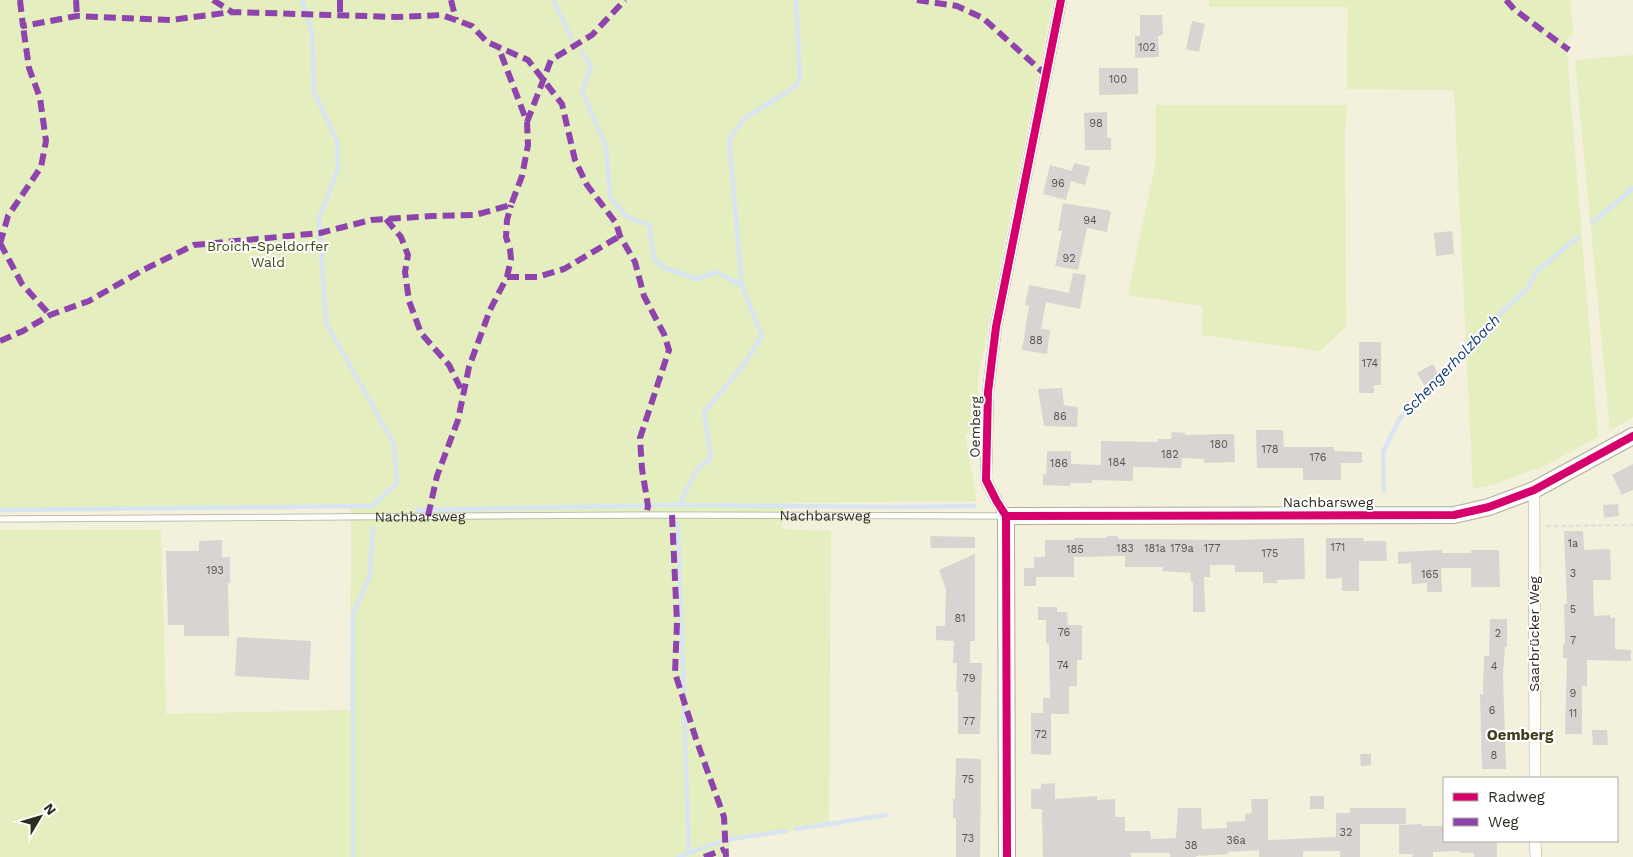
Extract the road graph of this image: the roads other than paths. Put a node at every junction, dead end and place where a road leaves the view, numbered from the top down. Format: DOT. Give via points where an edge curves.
graph roads {
  1 [pos="1061,0"];
  2 [pos="1633,436"];
  3 [pos="1534,490"];
  4 [pos="1006,516"];
  5 [pos="0,519"];
  6 [pos="1535,777"];
  7 [pos="1535,842"];
  8 [pos="1007,857"];
  9 [pos="1536,857"];
  1 -- 4 [label="street, Oemberg" via="996,327 988,392 986,480"];
  2 -- 3 [label="street, Nachbarsweg"];
  3 -- 4 [label="street, Nachbarsweg" via="1489,507 1454,515"];
  3 -- 6 [label="street, Saarbrücker Weg"];
  4 -- 5 [label="lane, Nachbarsweg"];
  4 -- 8 [label="street"];
  7 -- 9 [label="street"];
}
